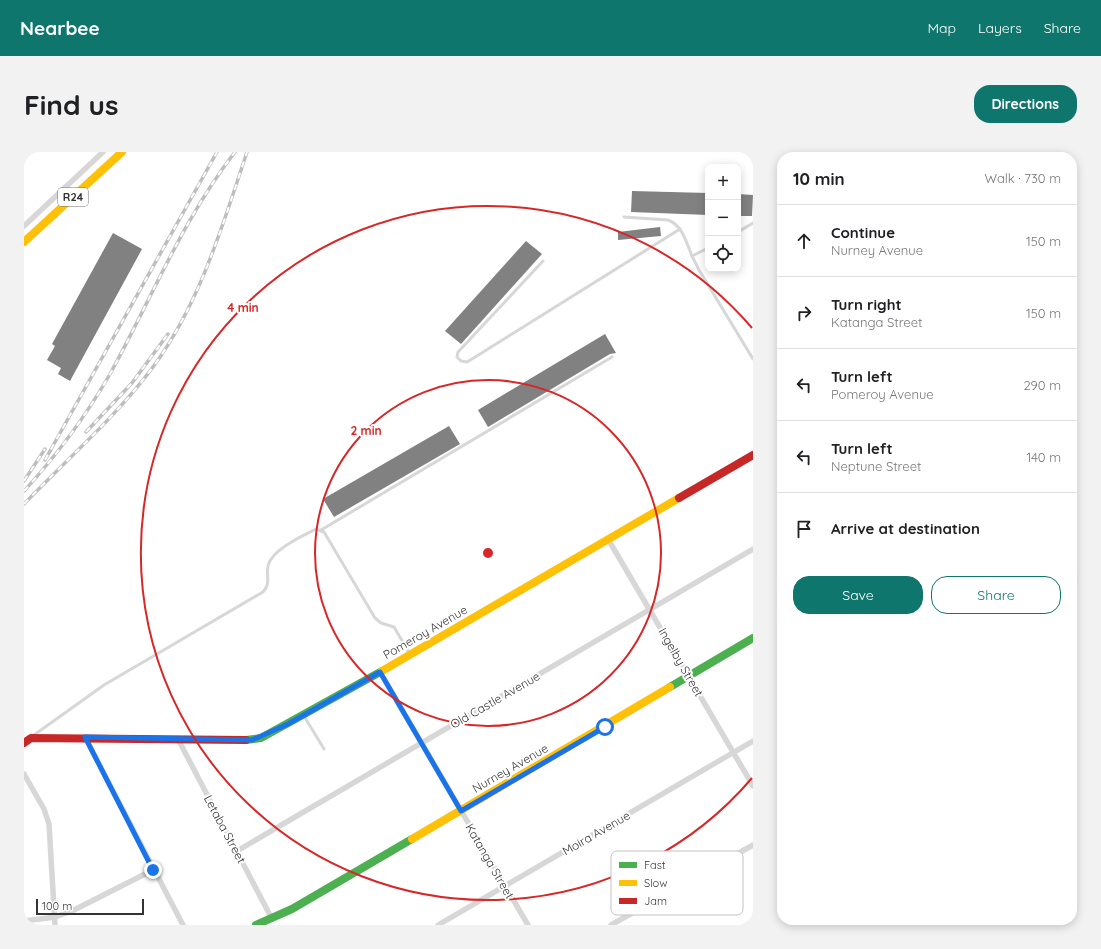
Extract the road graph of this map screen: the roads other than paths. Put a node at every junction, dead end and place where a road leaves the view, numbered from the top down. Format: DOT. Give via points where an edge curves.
graph roads {
  1 [pos="102,152"];
  2 [pos="122,152"];
  3 [pos="624,217"];
  4 [pos="753,224"];
  5 [pos="24,226"];
  6 [pos="680,228"];
  7 [pos="741,230"];
  8 [pos="24,242"];
  9 [pos="705,250"];
  10 [pos="692,256"];
  11 [pos="543,261"];
  12 [pos="612,357"];
  13 [pos="753,359"];
  14 [pos="753,455"];
  15 [pos="321,530"];
  16 [pos="608,539"];
  17 [pos="753,549"];
  18 [pos="650,610"];
  19 [pos="753,638"];
  20 [pos="411,654"];
  21 [pos="380,672"];
  22 [pos="688,675"];
  23 [pos="304,715"];
  24 [pos="85,737"];
  25 [pos="31,738"];
  26 [pos="178,739"];
  27 [pos="753,741"];
  28 [pos="422,742"];
  29 [pos="24,743"];
  30 [pos="324,749"];
  31 [pos="734,753"];
  32 [pos="24,774"];
  33 [pos="753,786"];
  34 [pos="461,811"];
  35 [pos="753,845"];
  36 [pos="237,851"];
  37 [pos="742,851"];
  38 [pos="153,870"];
  39 [pos="505,886"];
  40 [pos="629,915"];
  41 [pos="55,916"];
  42 [pos="272,919"];
  43 [pos="24,921"];
  44 [pos="55,925"];
  45 [pos="183,925"];
  46 [pos="256,925"];
  47 [pos="438,925"];
  48 [pos="528,925"];
  49 [pos="611,925"];
  1 -- 5 [label="street"];
  2 -- 8 [label="street, R24"];
  3 -- 6 [label="lane" via="668,220 675,222"];
  4 -- 7 [label="lane"];
  6 -- 10 [label="lane"];
  6 -- 11 [label="lane" via="472,359 467,362 461,361 457,357 458,352"];
  9 -- 10 [label="lane"];
  10 -- 13 [label="lane"];
  12 -- 15 [label="lane"];
  14 -- 16 [label="street, Pomeroy Avenue"];
  15 -- 20 [label="lane" via="375,618 381,623 394,626"];
  15 -- 25 [label="lane" via="312,531 273,555 267,567 267,586 263,592 104,685"];
  16 -- 18 [label="street, Ingelby Street"];
  16 -- 20 [label="street, Pomeroy Avenue"];
  17 -- 18 [label="street, Old Castle Avenue"];
  18 -- 22 [label="street, Ingelby Street"];
  18 -- 28 [label="street, Old Castle Avenue"];
  19 -- 22 [label="street, Nurney Avenue"];
  20 -- 21 [label="street, Pomeroy Avenue"];
  21 -- 23 [label="street, Pomeroy Avenue"];
  21 -- 28 [label="street, Katanga Street"];
  22 -- 31 [label="street, Ingelby Street"];
  22 -- 34 [label="street, Nurney Avenue"];
  23 -- 26 [label="street, Pomeroy Avenue" via="261,738 252,740"];
  23 -- 30 [label="lane"];
  24 -- 25 [label="street, Pomeroy Avenue"];
  24 -- 26 [label="street, Pomeroy Avenue"];
  24 -- 38 [label="street"];
  25 -- 29 [label="street"];
  26 -- 36 [label="street, Letaba Street"];
  27 -- 31 [label="street, Moira Avenue"];
  28 -- 34 [label="street, Katanga Street"];
  28 -- 36 [label="street, Old Castle Avenue"];
  31 -- 33 [label="street, Ingelby Street"];
  31 -- 39 [label="street, Moira Avenue"];
  32 -- 41 [label="street" via="49,824"];
  34 -- 39 [label="street, Katanga Street"];
  34 -- 42 [label="street, Nurney Avenue"];
  35 -- 37 [label="street"];
  36 -- 42 [label="street, Letaba Street"];
  38 -- 41 [label="street"];
  38 -- 45 [label="street"];
  39 -- 47 [label="street, Moira Avenue"];
  39 -- 48 [label="street, Katanga Street"];
  40 -- 49 [label="street"];
  41 -- 43 [label="street"];
  41 -- 44 [label="street"];
  42 -- 46 [label="street, Nurney Avenue"];
}
